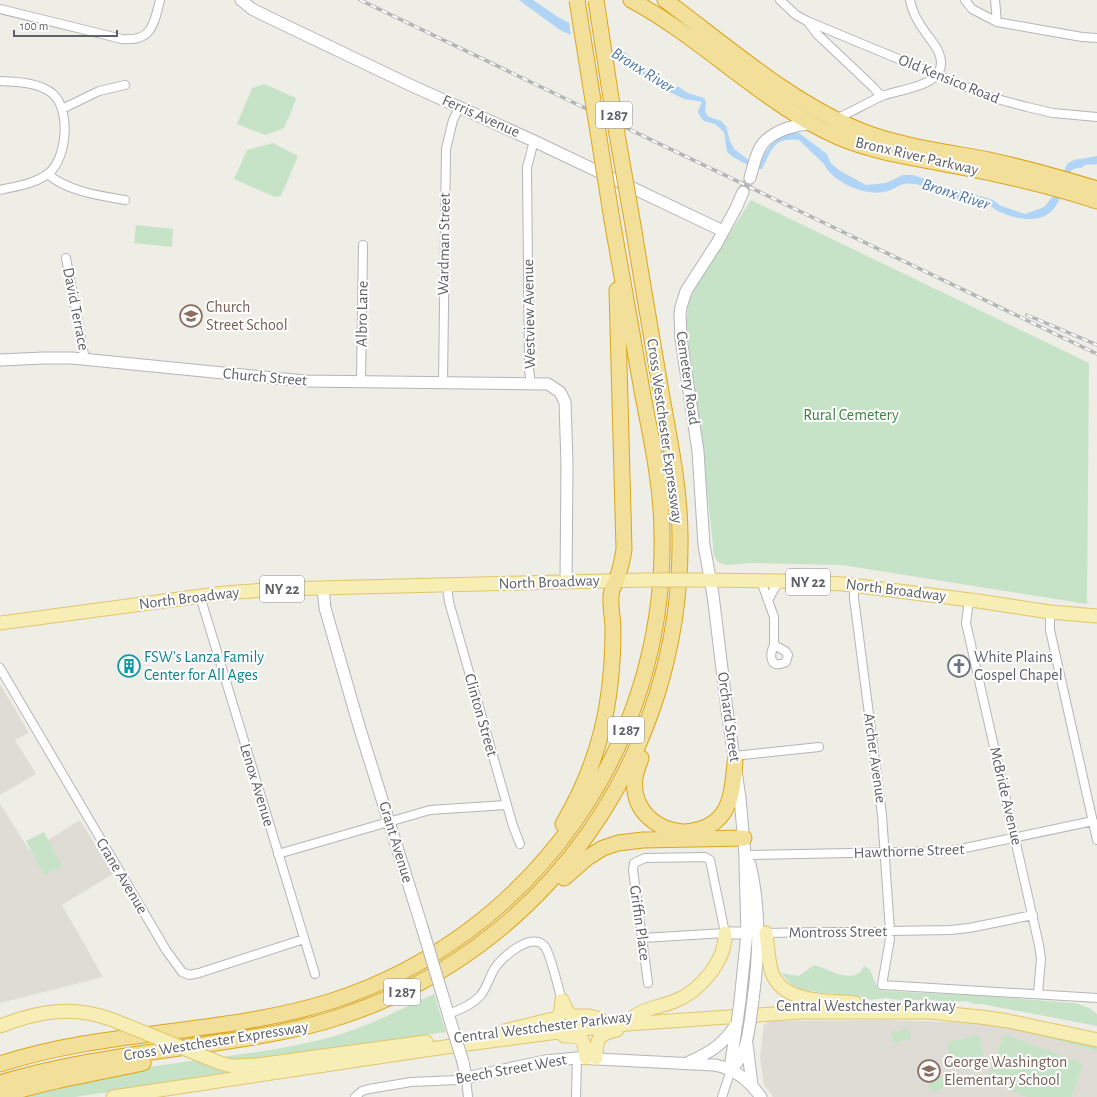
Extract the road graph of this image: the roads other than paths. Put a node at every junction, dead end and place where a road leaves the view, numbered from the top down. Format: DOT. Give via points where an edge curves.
graph roads {
  1 [pos="160,0"];
  2 [pos="241,0"];
  3 [pos="577,0"];
  4 [pos="596,0"];
  5 [pos="631,0"];
  6 [pos="665,0"];
  7 [pos="780,0"];
  8 [pos="910,0"];
  9 [pos="965,0"];
  10 [pos="995,0"];
  11 [pos="0,9"];
  12 [pos="807,21"];
  13 [pos="997,22"];
  14 [pos="1097,38"];
  15 [pos="937,75"];
  16 [pos="0,81"];
  17 [pos="125,85"];
  18 [pos="881,96"];
  19 [pos="460,106"];
  20 [pos="62,109"];
  21 [pos="1097,117"];
  22 [pos="835,119"];
  23 [pos="812,124"];
  24 [pos="534,141"];
  25 [pos="48,174"];
  26 [pos="751,174"];
  27 [pos="1053,182"];
  28 [pos="1069,186"];
  29 [pos="1097,189"];
  30 [pos="0,190"];
  31 [pos="744,192"];
  32 [pos="125,200"];
  33 [pos="1097,202"];
  34 [pos="612,225"];
  35 [pos="723,231"];
  36 [pos="362,245"];
  37 [pos="66,258"];
  38 [pos="0,360"];
  39 [pos="86,360"];
  40 [pos="361,382"];
  41 [pos="443,384"];
  42 [pos="531,384"];
  43 [pos="617,580"];
  44 [pos="711,580"];
  45 [pos="761,581"];
  46 [pos="780,581"];
  47 [pos="566,583"];
  48 [pos="854,585"];
  49 [pos="447,586"];
  50 [pos="323,588"];
  51 [pos="200,596"];
  52 [pos="969,600"];
  53 [pos="768,601"];
  54 [pos="1050,612"];
  55 [pos="1097,616"];
  56 [pos="0,623"];
  57 [pos="774,645"];
  58 [pos="0,668"];
  59 [pos="639,745"];
  60 [pos="819,746"];
  61 [pos="735,759"];
  62 [pos="506,805"];
  63 [pos="1093,821"];
  64 [pos="389,822"];
  65 [pos="685,832"];
  66 [pos="744,834"];
  67 [pos="1016,839"];
  68 [pos="1097,840"];
  69 [pos="520,844"];
  70 [pos="886,853"];
  71 [pos="278,854"];
  72 [pos="746,855"];
  73 [pos="540,893"];
  74 [pos="501,904"];
  75 [pos="1032,915"];
  76 [pos="725,933"];
  77 [pos="747,933"];
  78 [pos="762,933"];
  79 [pos="890,935"];
  80 [pos="642,938"];
  81 [pos="304,939"];
  82 [pos="315,974"];
  83 [pos="648,983"];
  84 [pos="1038,993"];
  85 [pos="1097,998"];
  86 [pos="562,1000"];
  87 [pos="854,1003"];
  88 [pos="448,1014"];
  89 [pos="600,1019"];
  90 [pos="631,1020"];
  91 [pos="737,1023"];
  92 [pos="0,1026"];
  93 [pos="1097,1033"];
  94 [pos="506,1035"];
  95 [pos="239,1040"];
  96 [pos="1097,1040"];
  97 [pos="747,1042"];
  98 [pos="586,1058"];
  99 [pos="688,1063"];
  100 [pos="0,1064"];
  101 [pos="731,1070"];
  102 [pos="466,1078"];
  103 [pos="0,1083"];
  104 [pos="752,1085"];
  105 [pos="0,1096"];
  106 [pos="113,1097"];
  107 [pos="354,1097"];
  108 [pos="468,1097"];
  109 [pos="576,1097"];
  110 [pos="722,1097"];
  111 [pos="761,1097"];
  1 -- 11 [label="street" via="149,32 136,40 122,39"];
  2 -- 19 [label="street, Ferris Avenue" via="265,16"];
  3 -- 34 [label="highway, Cross Westchester Expressway / I 287, bridge"];
  4 -- 59 [label="highway, Cross Westchester Expressway / I 287, bridge" via="675,475 680,537 672,637 660,686"];
  5 -- 23 [label="highway, Bronx River Parkway"];
  6 -- 22 [label="highway, Bronx River Parkway" via="781,87"];
  7 -- 12 [label="street, Old Kensico Road" via="796,15"];
  8 -- 15 [label="street" via="918,22 940,55 941,65"];
  9 -- 13 [label="street" via="972,9"];
  10 -- 13 [label="street"];
  12 -- 15 [label="street, Old Kensico Road"];
  12 -- 18 [label="street, Old Kensico Road" via="817,34"];
  13 -- 14 [label="street"];
  15 -- 18 [label="street" via="928,83"];
  15 -- 21 [label="street, Old Kensico Road" via="1012,104"];
  16 -- 20 [label="street" via="27,83 44,88 61,104"];
  17 -- 20 [label="street" via="99,90"];
  18 -- 22 [label="street"];
  19 -- 24 [label="street, Ferris Avenue"];
  19 -- 41 [label="street, Wardman Street" via="453,120 446,149"];
  20 -- 25 [label="street" via="64,142 58,161"];
  22 -- 23 [label="street"];
  22 -- 27 [label="highway, Bronx River Parkway" via="889,140 1001,163"];
  23 -- 26 [label="street" via="783,130 763,143"];
  23 -- 27 [label="highway, Bronx River Parkway" via="845,140 874,149 998,174"];
  24 -- 35 [label="street, Ferris Avenue"];
  24 -- 42 [label="street, Westview Avenue" via="527,167"];
  25 -- 30 [label="street" via="36,181"];
  25 -- 32 [label="street" via="67,186"];
  27 -- 28 [label="highway, Bronx River Parkway"];
  28 -- 29 [label="highway, Bronx River Parkway"];
  28 -- 33 [label="highway, Bronx River Parkway"];
  31 -- 35 [label="street, Cemetery Road"];
  34 -- 43 [label="highway" via="617,305 624,549"];
  34 -- 74 [label="highway, Cross Westchester Expressway / I 287" via="660,501 662,561 657,621 638,699 603,777 559,843"];
  35 -- 44 [label="street, Cemetery Road" via="686,291 680,314 681,339 698,451 704,545"];
  36 -- 40 [label="street, Albro Lane"];
  37 -- 39 [label="street, David Terrace"];
  38 -- 39 [label="street, Church Street"];
  39 -- 40 [label="street, Church Street" via="287,380"];
  40 -- 41 [label="street, Church Street"];
  41 -- 42 [label="street, Church Street"];
  42 -- 47 [label="street, Westview Avenue" via="552,386 560,392 565,402"];
  43 -- 44 [label="main road, North Broadway / NY 22, bridge"];
  43 -- 47 [label="main road, North Broadway / NY 22"];
  43 -- 74 [label="highway" via="611,594 613,629 609,697 596,755 562,825"];
  44 -- 45 [label="main road, North Broadway / NY 22"];
  44 -- 61 [label="street, Orchard Street"];
  45 -- 46 [label="main road, North Broadway / NY 22"];
  45 -- 53 [label="street"];
  46 -- 48 [label="main road, North Broadway / NY 22"];
  46 -- 53 [label="street"];
  47 -- 49 [label="main road, North Broadway / NY 22"];
  48 -- 52 [label="main road, North Broadway / NY 22"];
  48 -- 70 [label="street, Archer Avenue"];
  49 -- 50 [label="main road, North Broadway / NY 22"];
  49 -- 62 [label="street, Clinton Street" via="449,602"];
  50 -- 51 [label="main road, North Broadway / NY 22"];
  50 -- 64 [label="street, Grant Avenue" via="325,608"];
  51 -- 56 [label="main road, North Broadway / NY 22"];
  51 -- 71 [label="street, Lenox Avenue"];
  52 -- 54 [label="main road, North Broadway / NY 22"];
  52 -- 67 [label="street, McBride Avenue" via="966,623"];
  53 -- 57 [label="street" via="774,617"];
  54 -- 55 [label="main road, North Broadway / NY 22"];
  54 -- 63 [label="street" via="1053,645"];
  58 -- 81 [label="street, Crane Avenue" via="166,950 182,972 189,975 199,973"];
  59 -- 65 [label="highway" via="642,756 636,773 635,787 641,808 651,820 663,827"];
  59 -- 73 [label="highway, Cross Westchester Expressway / I 287" via="622,780 596,823"];
  60 -- 61 [label="street"];
  61 -- 65 [label="highway" via="731,798 724,812 707,826"];
  61 -- 66 [label="street, Orchard Street"];
  62 -- 64 [label="street" via="430,810"];
  62 -- 69 [label="street, Clinton Street"];
  63 -- 67 [label="street, Hawthorne Street"];
  63 -- 68 [label="street"];
  64 -- 71 [label="street"];
  64 -- 88 [label="street, Grant Avenue, bridge"];
  65 -- 66 [label="highway"];
  66 -- 72 [label="street, Orchard Street"];
  66 -- 73 [label="highway" via="618,843 596,852 577,865 552,890"];
  67 -- 70 [label="street, Hawthorne Street" via="951,851"];
  67 -- 75 [label="street, McBride Avenue"];
  70 -- 72 [label="street, Hawthorne Street"];
  70 -- 79 [label="street, Archer Avenue"];
  71 -- 81 [label="street, Lenox Avenue"];
  72 -- 77 [label="street, Orchard Street"];
  72 -- 78 [label="street, Orchard Street" via="750,863"];
  73 -- 95 [label="highway, Cross Westchester Expressway / I 287" via="473,950 408,989 325,1022"];
  74 -- 100 [label="highway, Cross Westchester Expressway / I 287" via="462,935 422,961 378,983 332,1001 236,1023 62,1048"];
  75 -- 79 [label="street, Montross Street" via="956,929"];
  75 -- 84 [label="street, McBride Avenue" via="1040,945"];
  76 -- 77 [label="street, Montross Street"];
  76 -- 80 [label="street, Montross Street"];
  76 -- 80 [label="street, Griffin Place" via="710,860 704,857 645,858 634,863 633,870"];
  76 -- 90 [label="main road" via="723,950 716,964 692,992 676,1001 643,1010"];
  77 -- 78 [label="street, Montross Street"];
  77 -- 91 [label="street, Orchard Street, bridge"];
  78 -- 79 [label="street, Montross Street"];
  78 -- 87 [label="main road" via="773,975 780,986 802,998"];
  78 -- 97 [label="street, bridge"];
  79 -- 84 [label="street, Archer Avenue" via="882,985"];
  80 -- 83 [label="street, Griffin Place"];
  81 -- 82 [label="street, Lenox Avenue"];
  84 -- 85 [label="street"];
  86 -- 88 [label="street" via="547,950 542,943 529,942 506,956 494,970 479,997"];
  86 -- 89 [label="main road" via="572,1016"];
  86 -- 94 [label="main road" via="562,1012 557,1018"];
  87 -- 90 [label="main road, Central Westchester Parkway" via="785,1005"];
  87 -- 93 [label="main road, Central Westchester Parkway" via="982,1009"];
  88 -- 102 [label="street, Grant Avenue, bridge"];
  89 -- 90 [label="main road, Central Westchester Parkway"];
  89 -- 94 [label="main road, Central Westchester Parkway"];
  90 -- 94 [label="main road, Central Westchester Parkway"];
  90 -- 96 [label="main road, Central Westchester Parkway" via="801,1012 929,1012 1008,1021"];
  90 -- 98 [label="main road" via="618,1030 608,1032 598,1039 596,1047"];
  91 -- 99 [label="street" via="730,1036 721,1044"];
  91 -- 101 [label="street, Orchard Street"];
  92 -- 94 [label="main road, Central Westchester Parkway, bridge" via="38,1014 64,1011 90,1013 232,1066"];
  94 -- 98 [label="main road" via="534,1038 576,1035 585,1044"];
  94 -- 106 [label="main road, Central Westchester Parkway"];
  95 -- 103 [label="highway, Cross Westchester Expressway / I 287" via="78,1063"];
  95 -- 105 [label="highway" via="170,1058 63,1079"];
  97 -- 101 [label="street" via="740,1060"];
  97 -- 104 [label="street"];
  98 -- 99 [label="street, Beech Street West"];
  98 -- 102 [label="street, Beech Street West" via="538,1062"];
  98 -- 109 [label="street"];
  99 -- 101 [label="street, Beech Street West" via="715,1065"];
  101 -- 104 [label="street"];
  101 -- 110 [label="street"];
  102 -- 107 [label="street, Beech Street West" via="411,1082 362,1091"];
  102 -- 108 [label="street, Grant Avenue"];
  104 -- 111 [label="street"];
}
